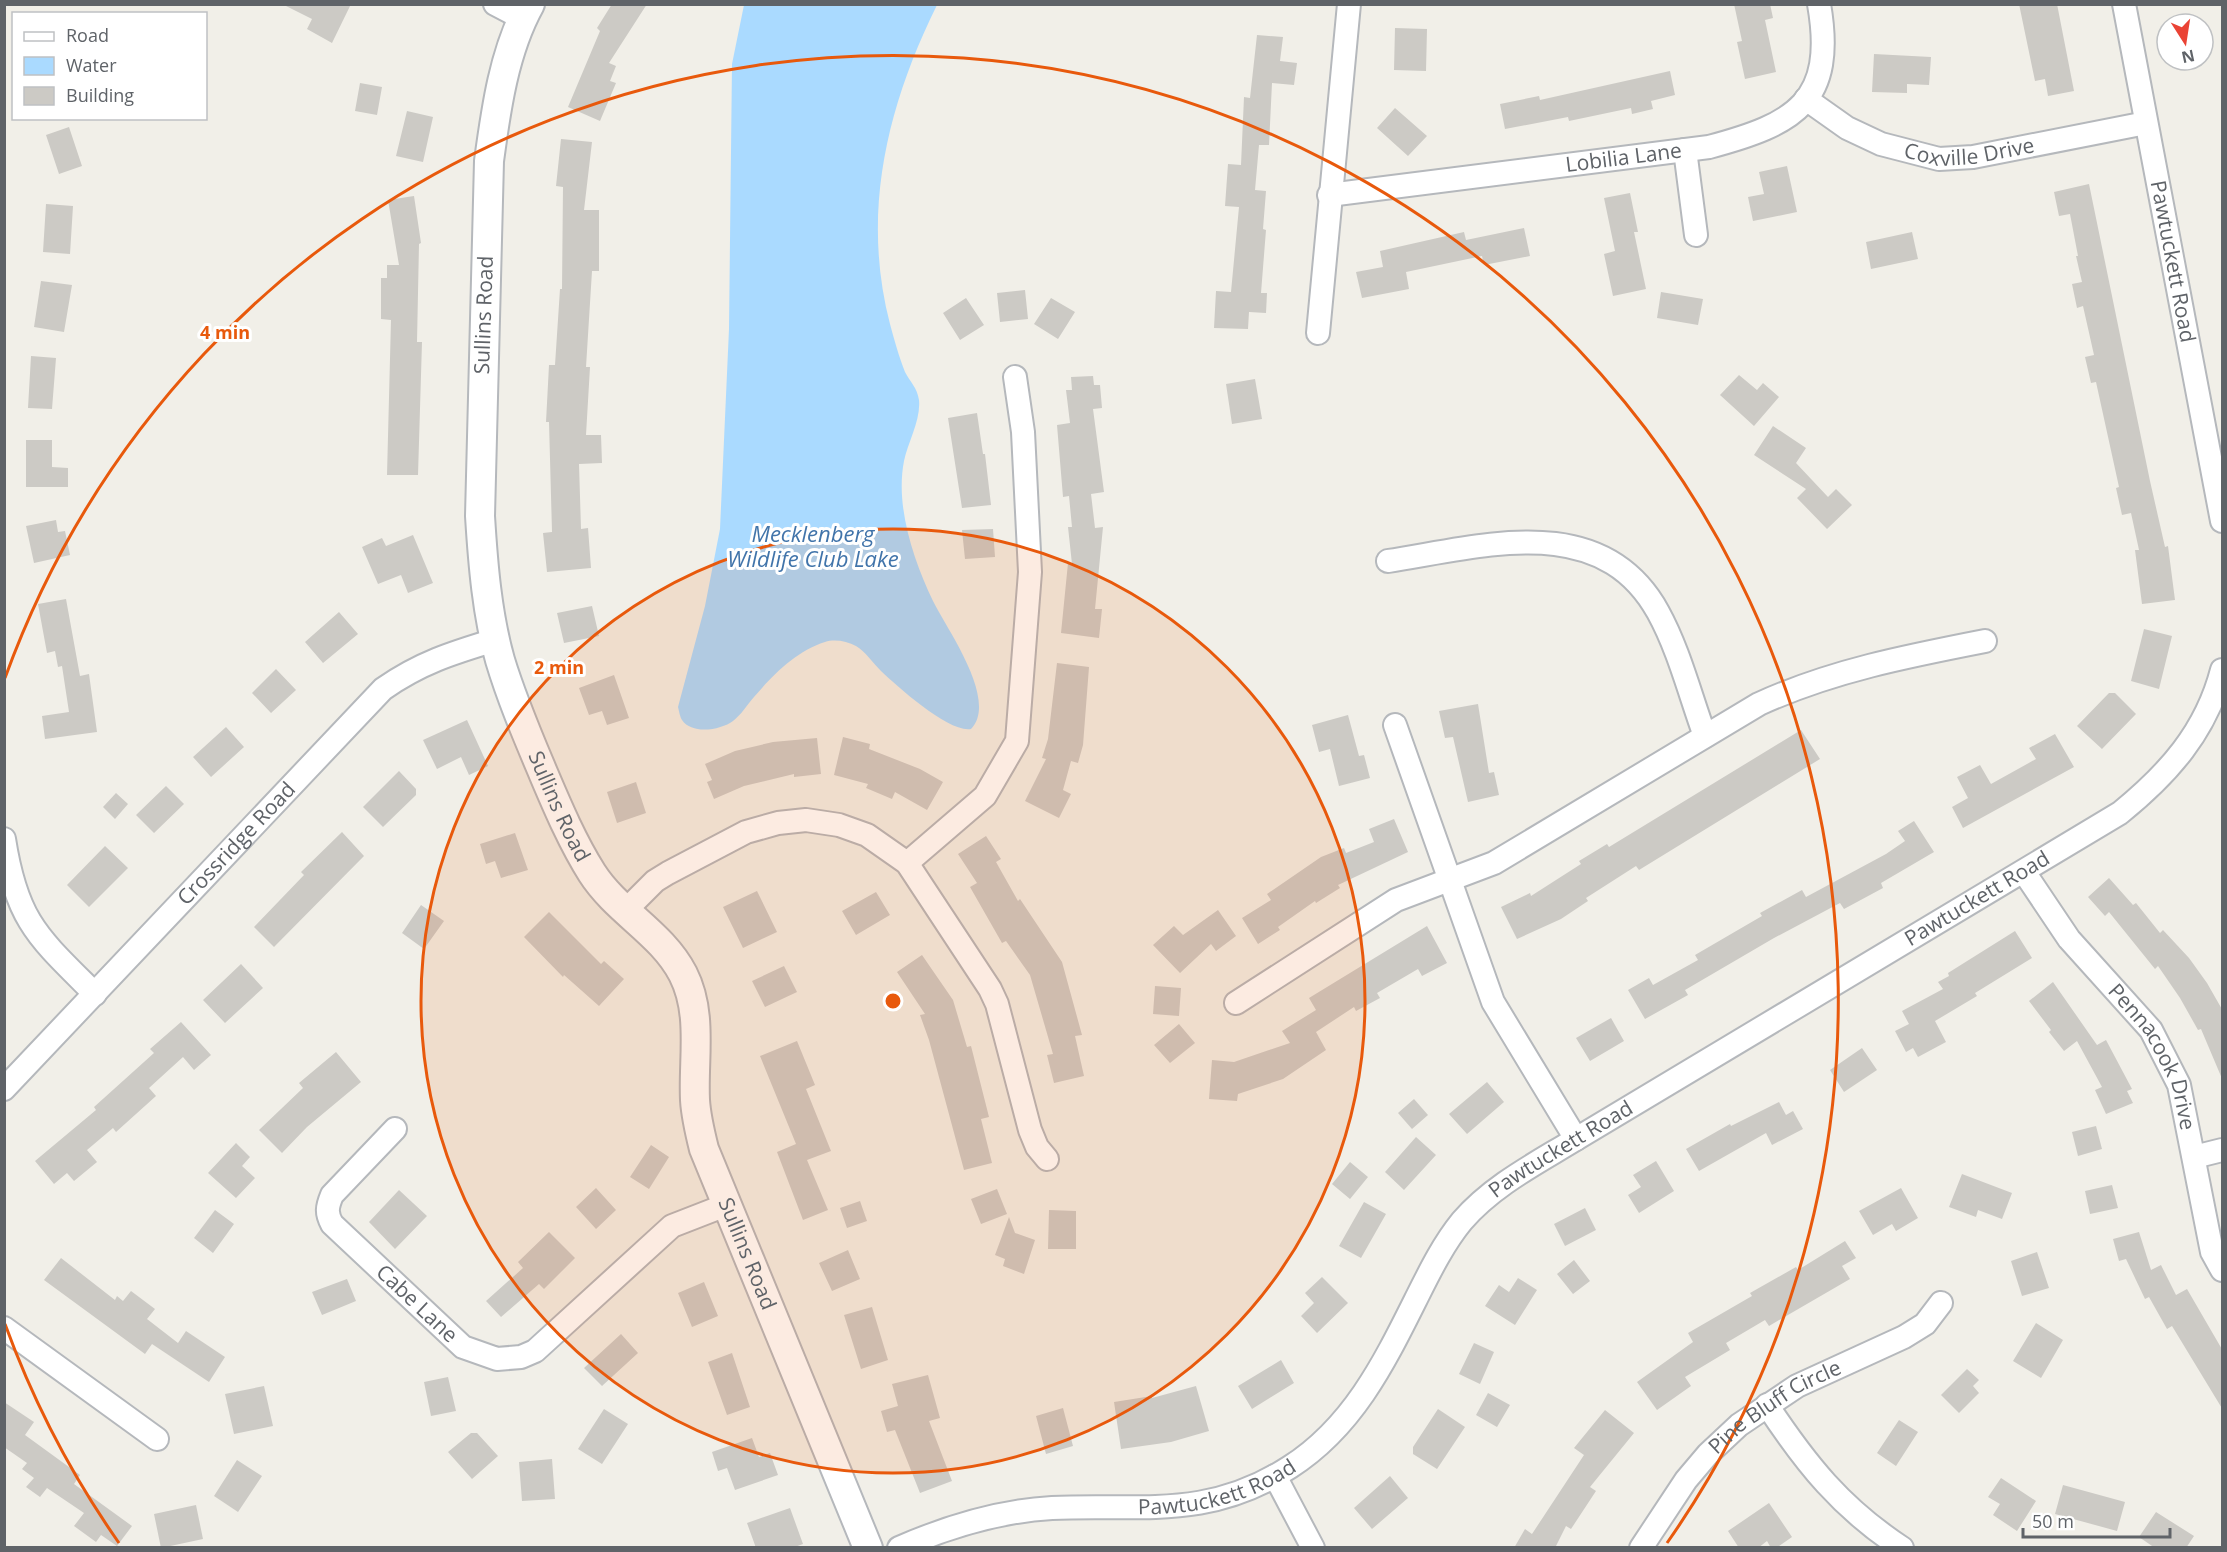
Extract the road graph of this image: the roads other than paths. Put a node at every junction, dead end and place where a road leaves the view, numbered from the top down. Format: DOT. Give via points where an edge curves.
graph roads {
  1 [pos="495,4"];
  2 [pos="1349,4"];
  3 [pos="1819,4"];
  4 [pos="2124,4"];
  5 [pos="526,11"];
  6 [pos="1806,99"];
  7 [pos="2146,123"];
  8 [pos="1685,150"];
  9 [pos="1329,195"];
  10 [pos="1696,235"];
  11 [pos="1318,333"];
  12 [pos="1015,377"];
  13 [pos="2223,521"];
  14 [pos="1388,561"];
  15 [pos="495,640"];
  16 [pos="1985,641"];
  17 [pos="2223,670"];
  18 [pos="1395,725"];
  19 [pos="1706,736"];
  20 [pos="4,839"];
  21 [pos="907,863"];
  22 [pos="2024,872"];
  23 [pos="1449,879"];
  24 [pos="625,911"];
  25 [pos="95,993"];
  26 [pos="1236,1003"];
  27 [pos="4,1089"];
  28 [pos="395,1129"];
  29 [pos="1576,1138"];
  30 [pos="2223,1150"];
  31 [pos="2194,1156"];
  32 [pos="1047,1159"];
  33 [pos="726,1205"];
  34 [pos="2223,1270"];
  35 [pos="1941,1303"];
  36 [pos="4,1328"];
  37 [pos="1767,1405"];
  38 [pos="158,1439"];
  39 [pos="1275,1476"];
  40 [pos="868,1548"];
  41 [pos="899,1548"];
  42 [pos="1313,1548"];
  43 [pos="1641,1548"];
  44 [pos="1902,1548"];
  1 -- 5 [label="street"];
  2 -- 9 [label="street"];
  3 -- 6 [label="street, Lobilia Lane" via="1823,67"];
  4 -- 7 [label="street, Pawtuckett Road"];
  5 -- 15 [label="street, Sullins Road" via="496,105 489,161 480,505 483,563"];
  6 -- 7 [label="street, Coxville Drive" via="1847,128 1881,144 1939,159 1973,157"];
  6 -- 8 [label="street, Lobilia Lane" via="1766,129 1709,147"];
  7 -- 13 [label="street, Pawtuckett Road"];
  8 -- 9 [label="street, Lobilia Lane"];
  8 -- 10 [label="street"];
  9 -- 11 [label="street"];
  12 -- 21 [label="street" via="1023,432 1030,572 1017,741 985,796"];
  14 -- 19 [label="street" via="1536,541 1567,544 1601,556 1627,573 1658,613"];
  15 -- 24 [label="street, Sullins Road" via="519,714 574,840 592,873"];
  15 -- 25 [label="street, Crossridge Road" via="438,656 383,689"];
  16 -- 19 [label="street" via="1906,656 1795,687"];
  17 -- 22 [label="street, Pawtuckett Road" via="2197,733 2156,784 2120,813"];
  18 -- 23 [label="street"];
  19 -- 23 [label="street" via="1521,848"];
  20 -- 25 [label="street" via="26,917 44,943"];
  21 -- 24 [label="street" via="867,835 839,825 806,820 778,823 746,832 668,873"];
  21 -- 32 [label="street" via="990,989 1030,1130"];
  22 -- 29 [label="street, Pawtuckett Road"];
  22 -- 31 [label="street, Pennacook Drive" via="2069,939 2151,1030 2179,1085"];
  23 -- 26 [label="street" via="1396,900"];
  23 -- 29 [label="street" via="1492,1002"];
  24 -- 33 [label="street, Sullins Road" via="672,956 691,994 698,1124"];
  25 -- 27 [label="street, Crossridge Road"];
  28 -- 33 [label="street, Cabe Lane" via="332,1195 327,1216 442,1329 463,1347 488,1358 521,1358 536,1351 672,1226"];
  29 -- 39 [label="street, Pawtuckett Road" via="1498,1189 1463,1220 1442,1249 1363,1397 1325,1439"];
  30 -- 31 [label="street"];
  31 -- 34 [label="street, Pennacook Drive" via="2212,1252"];
  33 -- 40 [label="street, Sullins Road"];
  35 -- 37 [label="street, Pine Bluff Circle" via="1925,1324 1904,1337 1797,1386"];
  36 -- 38 [label="street"];
  37 -- 43 [label="street, Pine Bluff Circle" via="1708,1454"];
  37 -- 44 [label="street" via="1830,1491"];
  39 -- 41 [label="street, Pawtuckett Road" via="1197,1504 1022,1512 984,1519"];
  39 -- 42 [label="street"];
}
